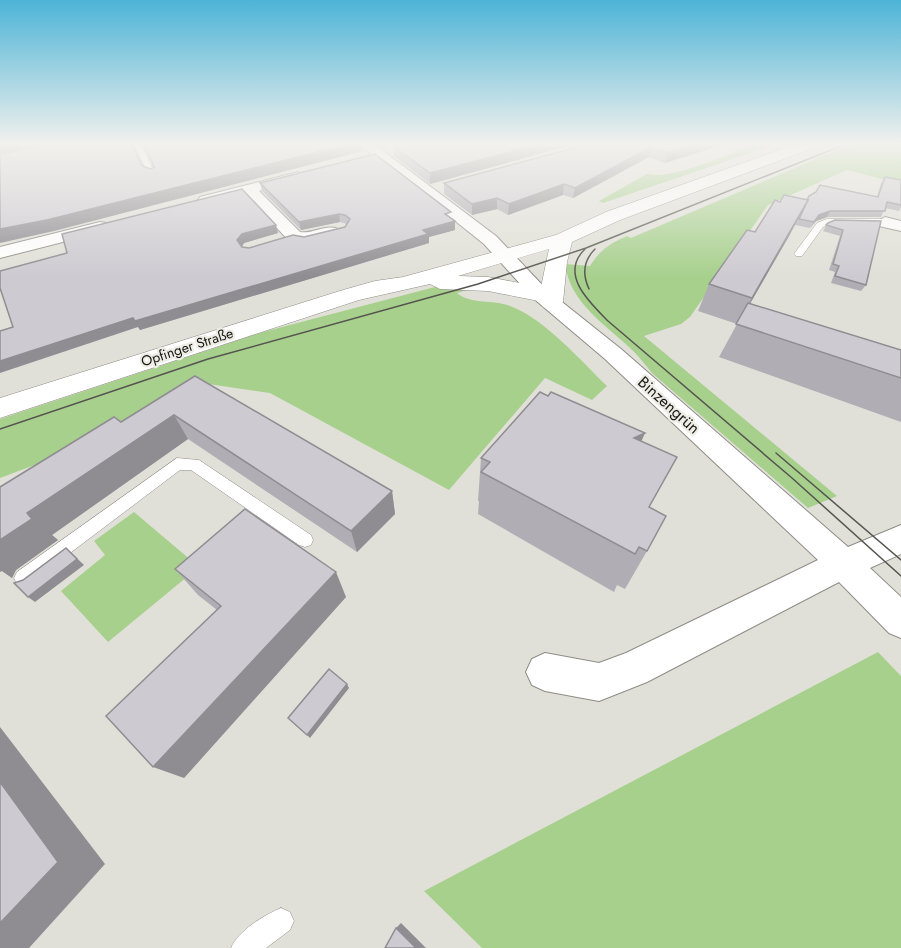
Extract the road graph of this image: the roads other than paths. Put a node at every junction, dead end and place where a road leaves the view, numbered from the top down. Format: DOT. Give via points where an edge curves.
graph roads {
  1 [pos="424,188"];
  2 [pos="439,188"];
  3 [pos="689,188"];
  4 [pos="249,189"];
  5 [pos="428,191"];
  6 [pos="196,203"];
  7 [pos="613,216"];
  8 [pos="117,223"];
  9 [pos="893,224"];
  10 [pos="340,229"];
  11 [pos="294,236"];
  12 [pos="563,239"];
  13 [pos="273,242"];
  14 [pos="498,250"];
  15 [pos="0,253"];
  16 [pos="799,254"];
  17 [pos="405,284"];
  18 [pos="375,288"];
  19 [pos="545,298"];
  20 [pos="0,408"];
  21 [pos="901,539"];
  22 [pos="305,540"];
  23 [pos="844,564"];
  24 [pos="22,578"];
  25 [pos="901,621"];
  26 [pos="545,672"];
  27 [pos="281,921"];
  28 [pos="244,948"];
  1 -- 5 [label="street, Binzengrün"];
  2 -- 5 [label="street"];
  3 -- 7 [label="street, Opfinger Straße"];
  4 -- 6 [label="street"];
  4 -- 11 [label="street"];
  5 -- 14 [label="street, Binzengrün"];
  7 -- 12 [label="street, Opfinger Straße"];
  7 -- 14 [label="street, Opfinger Straße"];
  8 -- 15 [label="street"];
  9 -- 16 [label="lane" via="830,221 820,225"];
  10 -- 11 [label="street" via="306,238"];
  11 -- 13 [label="street"];
  12 -- 14 [label="street, Opfinger Straße"];
  12 -- 19 [label="street"];
  14 -- 17 [label="street, Opfinger Straße"];
  14 -- 18 [label="street, Opfinger Straße" via="400,276"];
  14 -- 19 [label="street, Binzengrün"];
  17 -- 18 [label="street, Opfinger Straße"];
  17 -- 19 [label="street" via="466,282"];
  18 -- 20 [label="street, Opfinger Straße"];
  19 -- 23 [label="street, Binzengrün" via="613,354"];
  21 -- 23 [label="street"];
  22 -- 24 [label="lane" via="194,464 177,464"];
  23 -- 25 [label="street, Binzengrün"];
  23 -- 26 [label="street" via="634,669 599,682"];
  27 -- 28 [label="lane"];
}
